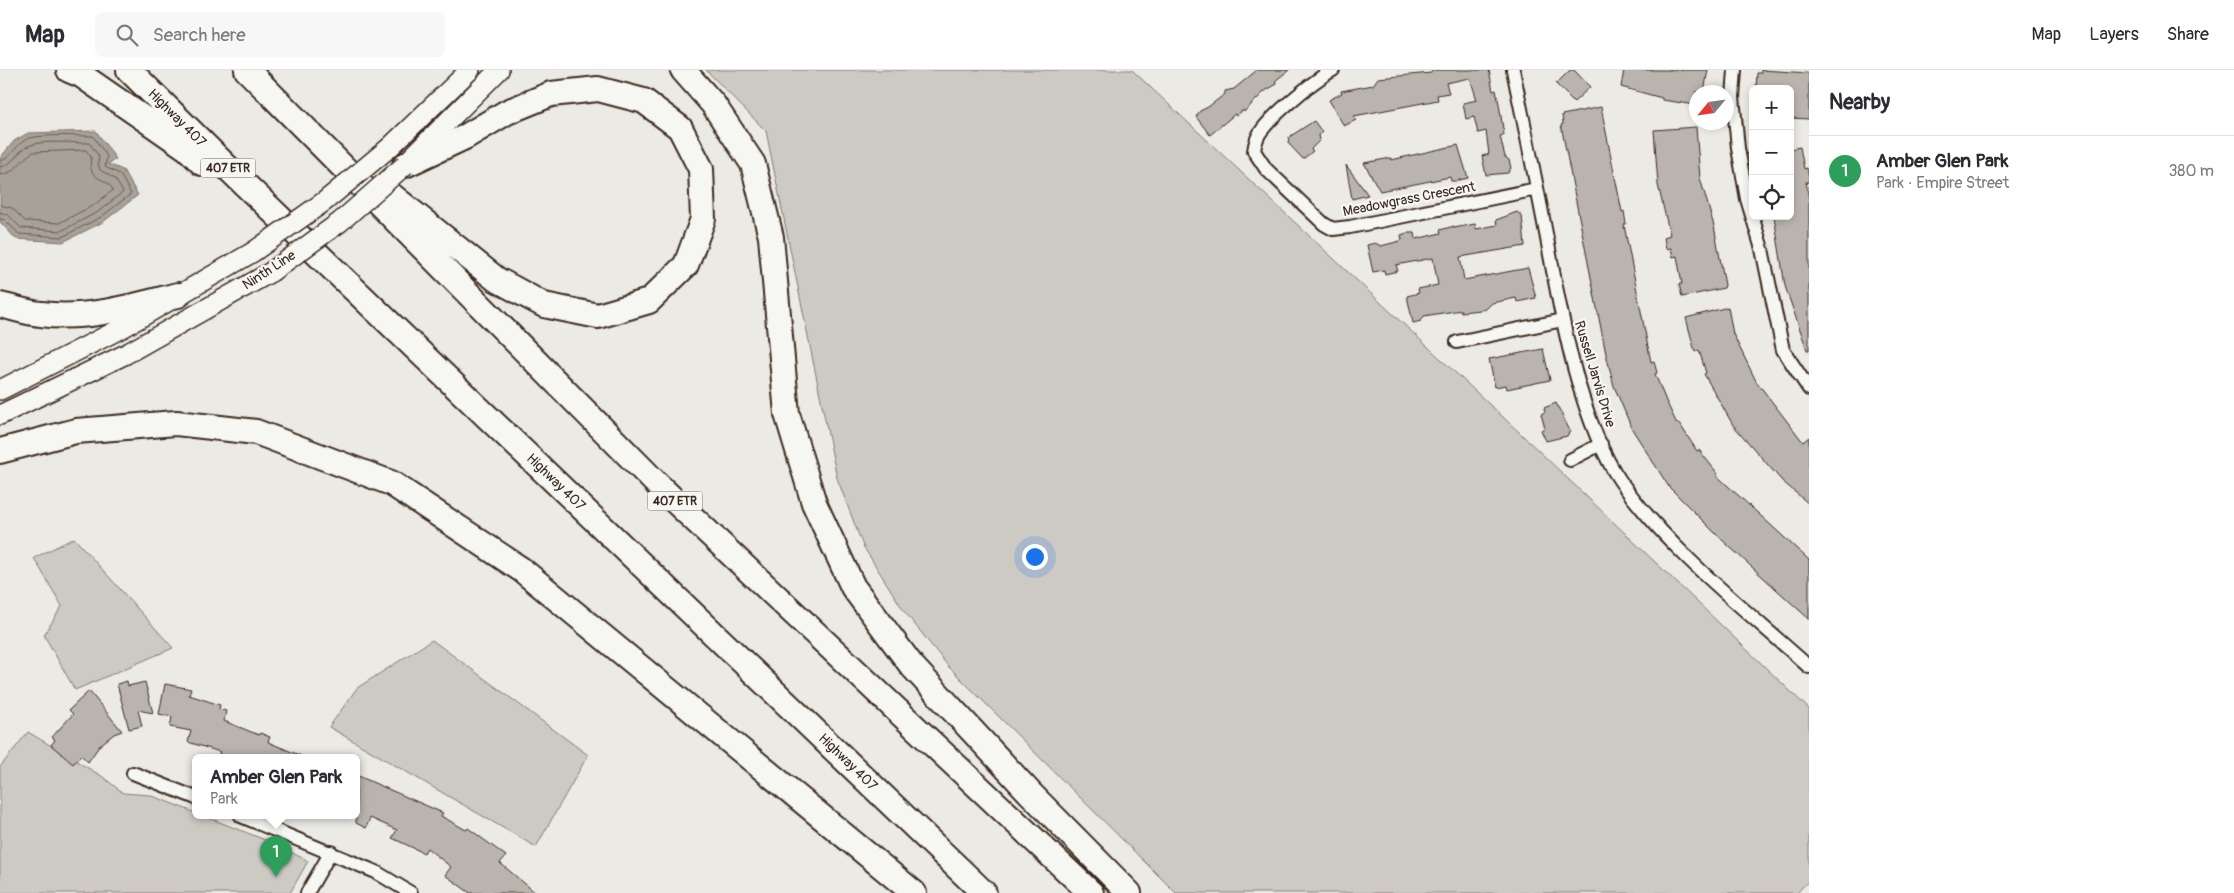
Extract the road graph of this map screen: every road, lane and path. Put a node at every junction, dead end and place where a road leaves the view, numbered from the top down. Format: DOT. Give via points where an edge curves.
graph roads {
  1 [pos="69,70"];
  2 [pos="129,70"];
  3 [pos="247,70"];
  4 [pos="470,70"];
  5 [pos="499,70"];
  6 [pos="683,70"];
  7 [pos="1333,70"];
  8 [pos="1513,70"];
  9 [pos="1735,70"];
  10 [pos="273,95"];
  11 [pos="405,165"];
  12 [pos="1537,189"];
  13 [pos="328,264"];
  14 [pos="178,295"];
  15 [pos="0,305"];
  16 [pos="1562,320"];
  17 [pos="1457,342"];
  18 [pos="1809,389"];
  19 [pos="0,390"];
  20 [pos="0,415"];
  21 [pos="1601,444"];
  22 [pos="0,451"];
  23 [pos="1570,460"];
  24 [pos="1809,667"];
  25 [pos="133,773"];
  26 [pos="192,796"];
  27 [pos="248,819"];
  28 [pos="331,852"];
  29 [pos="307,893"];
  30 [pos="411,893"];
  31 [pos="914,893"];
  32 [pos="984,893"];
  33 [pos="1091,893"];
  34 [pos="1129,893"];
  1 -- 13 [label="highway" via="81,75 188,150 237,196"];
  2 -- 13 [label="highway, Highway 407 / 407 ETR"];
  3 -- 10 [label="highway, 407 ETR"];
  4 -- 14 [label="main road, Ninth Line, bridge" via="390,147 325,201 253,252"];
  5 -- 11 [label="main road, Ninth Line"];
  6 -- 34 [label="highway" via="713,104 752,164 771,237 786,414 814,502 853,587 912,666"];
  7 -- 12 [label="street, Meadowgrass Crescent" via="1276,115 1255,140 1254,151 1266,169 1324,224 1333,229 1350,227"];
  8 -- 12 [label="street, Russell Jarvis Drive"];
  9 -- 18 [label="street" via="1733,105 1747,199 1762,249 1783,350"];
  10 -- 11 [label="highway" via="323,141 496,279 544,305 598,316 649,301 686,264 703,219 701,169 680,128 644,101 598,89 551,94 508,112 465,137"];
  10 -- 33 [label="highway, 407 ETR" via="660,487"];
  11 -- 20 [label="main road, Ninth Line, bridge" via="340,222 271,272 126,354"];
  12 -- 16 [label="street, Russell Jarvis Drive"];
  13 -- 32 [label="highway, Highway 407 / 407 ETR"];
  14 -- 15 [label="highway" via="110,312 71,315 41,314"];
  14 -- 19 [label="main road, Ninth Line" via="124,327"];
  16 -- 17 [label="street"];
  16 -- 21 [label="street, Russell Jarvis Drive" via="1584,399"];
  21 -- 23 [label="street"];
  21 -- 24 [label="street, Russell Jarvis Drive" via="1620,480 1672,543"];
  22 -- 31 [label="highway" via="76,431 176,423 256,432 391,483 522,570"];
  25 -- 26 [label="street"];
  27 -- 28 [label="street"];
  28 -- 29 [label="street"];
  28 -- 30 [label="street" via="376,872"];
}
